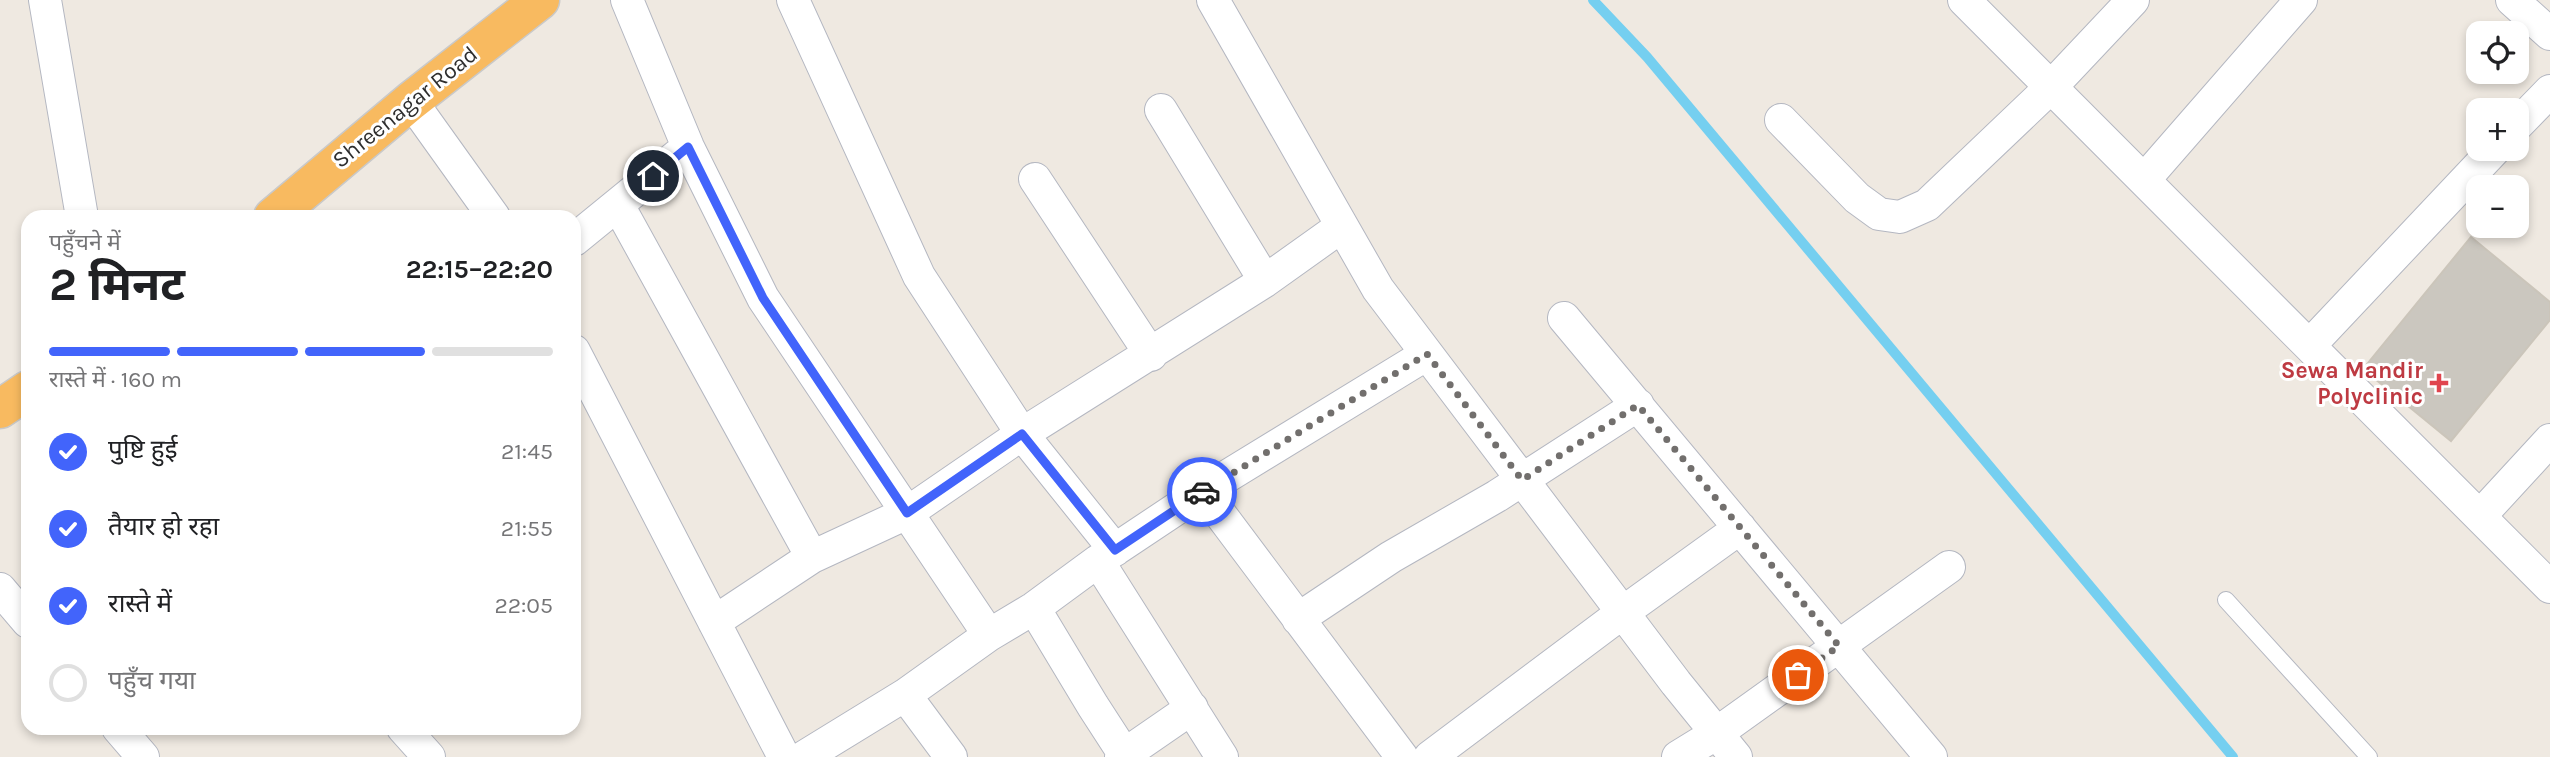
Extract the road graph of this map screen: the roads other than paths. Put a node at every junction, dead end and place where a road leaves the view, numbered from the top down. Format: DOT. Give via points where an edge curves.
graph roads {
  1 [pos="45,0"];
  2 [pos="540,0"];
  3 [pos="627,0"];
  4 [pos="793,0"];
  5 [pos="1213,0"];
  6 [pos="1964,0"];
  7 [pos="2133,0"];
  8 [pos="2301,0"];
  9 [pos="2512,0"];
  10 [pos="2550,34"];
  11 [pos="2051,87"];
  12 [pos="2550,91"];
  13 [pos="411,101"];
  14 [pos="1161,110"];
  15 [pos="2529,113"];
  16 [pos="1781,120"];
  17 [pos="688,147"];
  18 [pos="2484,161"];
  19 [pos="1035,179"];
  20 [pos="2144,180"];
  21 [pos="618,205"];
  22 [pos="81,210"];
  23 [pos="281,210"];
  24 [pos="489,210"];
  25 [pos="1342,226"];
  26 [pos="581,234"];
  27 [pos="1265,281"];
  28 [pos="1563,318"];
  29 [pos="2310,345"];
  30 [pos="1427,354"];
  31 [pos="1151,355"];
  32 [pos="581,364"];
  33 [pos="21,395"];
  34 [pos="1638,405"];
  35 [pos="0,409"];
  36 [pos="1022,434"];
  37 [pos="2550,440"];
  38 [pos="1522,480"];
  39 [pos="1203,491"];
  40 [pos="907,513"];
  41 [pos="2480,516"];
  42 [pos="1740,528"];
  43 [pos="1107,556"];
  44 [pos="812,557"];
  45 [pos="1949,567"];
  46 [pos="2550,587"];
  47 [pos="0,589"];
  48 [pos="2226,600"];
  49 [pos="1034,608"];
  50 [pos="1622,613"];
  51 [pos="21,614"];
  52 [pos="1298,619"];
  53 [pos="715,622"];
  54 [pos="989,635"];
  55 [pos="1839,646"];
  56 [pos="905,695"];
  57 [pos="1192,708"];
  58 [pos="1717,733"];
  59 [pos="124,735"];
  60 [pos="409,735"];
  61 [pos="1920,753"];
  62 [pos="1124,756"];
  63 [pos="143,757"];
  64 [pos="429,757"];
  65 [pos="784,757"];
  66 [pos="804,757"];
  67 [pos="951,757"];
  68 [pos="1222,757"];
  69 [pos="1402,757"];
  70 [pos="1430,757"];
  71 [pos="1678,757"];
  72 [pos="1736,757"];
  73 [pos="2369,757"];
  1 -- 22 [label="street"];
  2 -- 13 [label="highway, Shreenagar Road"];
  3 -- 17 [label="street"];
  4 -- 36 [label="street" via="919,276"];
  5 -- 25 [label="street"];
  6 -- 11 [label="street"];
  7 -- 11 [label="street"];
  8 -- 20 [label="street"];
  9 -- 10 [label="street"];
  11 -- 16 [label="street" via="1927,205 1900,217 1879,214 1857,198"];
  11 -- 20 [label="street"];
  12 -- 15 [label="street"];
  13 -- 23 [label="highway, Shreenagar Road"];
  13 -- 24 [label="street"];
  14 -- 27 [label="street"];
  17 -- 21 [label="street"];
  17 -- 40 [label="street" via="763,298"];
  18 -- 29 [label="street"];
  19 -- 31 [label="street"];
  20 -- 29 [label="street"];
  21 -- 26 [label="street"];
  21 -- 44 [label="street"];
  25 -- 27 [label="street"];
  25 -- 30 [label="street" via="1378,289"];
  27 -- 31 [label="street"];
  28 -- 34 [label="street"];
  29 -- 41 [label="street"];
  30 -- 38 [label="street"];
  30 -- 39 [label="street"];
  31 -- 36 [label="street"];
  32 -- 53 [label="street"];
  33 -- 35 [label="highway"];
  34 -- 38 [label="street"];
  34 -- 42 [label="street"];
  36 -- 40 [label="street"];
  36 -- 43 [label="street"];
  37 -- 41 [label="street"];
  38 -- 50 [label="street"];
  38 -- 52 [label="street" via="1391,557"];
  39 -- 43 [label="street"];
  39 -- 52 [label="street"];
  40 -- 44 [label="street"];
  40 -- 54 [label="street"];
  41 -- 46 [label="street"];
  42 -- 50 [label="street"];
  42 -- 55 [label="street"];
  43 -- 49 [label="street"];
  43 -- 57 [label="street"];
  44 -- 53 [label="street"];
  45 -- 55 [label="street"];
  47 -- 51 [label="street"];
  48 -- 73 [label="lane"];
  49 -- 54 [label="street"];
  49 -- 62 [label="street"];
  50 -- 58 [label="street"];
  50 -- 70 [label="street"];
  52 -- 69 [label="street"];
  53 -- 65 [label="street"];
  54 -- 56 [label="street"];
  55 -- 58 [label="street"];
  55 -- 61 [label="street"];
  56 -- 66 [label="street"];
  56 -- 67 [label="street"];
  57 -- 62 [label="street"];
  57 -- 68 [label="street"];
  58 -- 71 [label="street"];
  58 -- 72 [label="street"];
  59 -- 63 [label="street"];
  60 -- 64 [label="street"];
}
